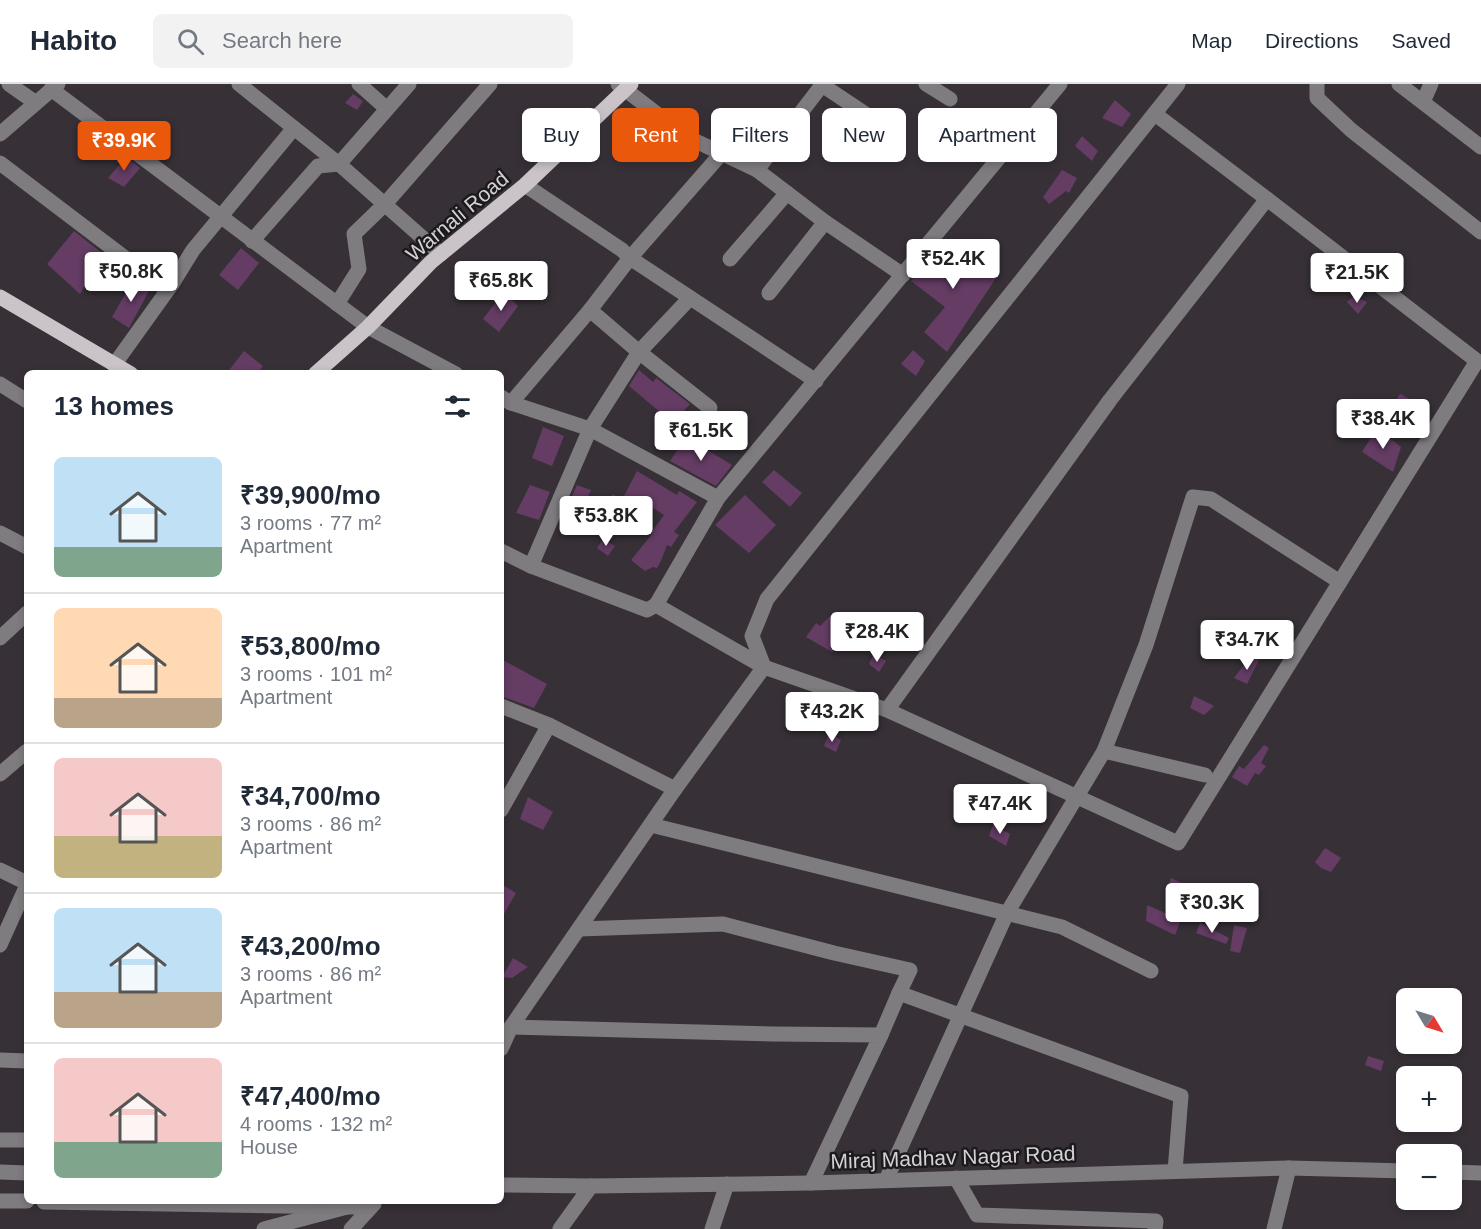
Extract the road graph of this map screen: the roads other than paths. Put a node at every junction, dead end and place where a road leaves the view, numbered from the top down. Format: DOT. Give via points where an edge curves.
graph roads {
  1 [pos="9,84"];
  2 [pos="239,84"];
  3 [pos="359,84"];
  4 [pos="409,84"];
  5 [pos="490,84"];
  6 [pos="926,84"];
  7 [pos="1060,84"];
  8 [pos="1178,84"];
  9 [pos="1317,84"];
  10 [pos="1399,84"];
  11 [pos="1431,84"];
  12 [pos="625,86"];
  13 [pos="828,86"];
  14 [pos="55,87"];
  15 [pos="950,99"];
  16 [pos="1423,102"];
  17 [pos="36,103"];
  18 [pos="859,108"];
  19 [pos="387,109"];
  20 [pos="1155,114"];
  21 [pos="294,128"];
  22 [pos="0,134"];
  23 [pos="1481,147"];
  24 [pos="711,149"];
  25 [pos="714,162"];
  26 [pos="740,162"];
  27 [pos="0,163"];
  28 [pos="339,164"];
  29 [pos="758,170"];
  30 [pos="525,185"];
  31 [pos="788,193"];
  32 [pos="1267,199"];
  33 [pos="386,204"];
  34 [pos="220,217"];
  35 [pos="825,222"];
  36 [pos="1481,232"];
  37 [pos="252,241"];
  38 [pos="441,254"];
  39 [pos="630,258"];
  40 [pos="730,259"];
  41 [pos="903,275"];
  42 [pos="172,284"];
  43 [pos="769,293"];
  44 [pos="0,297"];
  45 [pos="690,298"];
  46 [pos="337,304"];
  47 [pos="590,310"];
  48 [pos="368,327"];
  49 [pos="639,352"];
  50 [pos="114,365"];
  51 [pos="123,370"];
  52 [pos="320,370"];
  53 [pos="449,370"];
  54 [pos="816,381"];
  55 [pos="0,384"];
  56 [pos="24,399"];
  57 [pos="506,400"];
  58 [pos="710,408"];
  59 [pos="590,429"];
  60 [pos="718,498"];
  61 [pos="0,533"];
  62 [pos="24,545"];
  63 [pos="504,552"];
  64 [pos="531,566"];
  65 [pos="1340,582"];
  66 [pos="656,604"];
  67 [pos="24,616"];
  68 [pos="0,638"];
  69 [pos="764,667"];
  70 [pos="504,707"];
  71 [pos="887,710"];
  72 [pos="549,725"];
  73 [pos="1104,751"];
  74 [pos="24,754"];
  75 [pos="0,774"];
  76 [pos="1205,775"];
  77 [pos="675,789"];
  78 [pos="1077,797"];
  79 [pos="504,805"];
  80 [pos="651,825"];
  81 [pos="0,870"];
  82 [pos="24,882"];
  83 [pos="24,891"];
  84 [pos="1007,913"];
  85 [pos="579,929"];
  86 [pos="0,945"];
  87 [pos="1151,971"];
  88 [pos="899,993"];
  89 [pos="961,1015"];
  90 [pos="511,1027"];
  91 [pos="881,1035"];
  92 [pos="504,1042"];
  93 [pos="0,1060"];
  94 [pos="24,1061"];
  95 [pos="0,1140"];
  96 [pos="24,1140"];
  97 [pos="1289,1168"];
  98 [pos="1175,1171"];
  99 [pos="1396,1171"];
  100 [pos="0,1172"];
  101 [pos="1462,1172"];
  102 [pos="24,1173"];
  103 [pos="1481,1173"];
  104 [pos="956,1178"];
  105 [pos="886,1180"];
  106 [pos="811,1183"];
  107 [pos="727,1184"];
  108 [pos="504,1185"];
  109 [pos="591,1186"];
  110 [pos="0,1201"];
  111 [pos="24,1201"];
  112 [pos="165,1204"];
  113 [pos="374,1204"];
  114 [pos="347,1207"];
  115 [pos="264,1229"];
  116 [pos="351,1229"];
  117 [pos="560,1229"];
  118 [pos="712,1229"];
  119 [pos="1155,1229"];
  120 [pos="1274,1229"];
  1 -- 17 [label="street"];
  2 -- 21 [label="street"];
  3 -- 19 [label="street"];
  4 -- 19 [label="street"];
  5 -- 33 [label="street"];
  6 -- 15 [label="street"];
  7 -- 41 [label="street"];
  8 -- 20 [label="street"];
  9 -- 36 [label="street" via="1317,98 1351,130"];
  10 -- 16 [label="street"];
  11 -- 16 [label="street"];
  12 -- 24 [label="street" via="687,138"];
  12 -- 30 [label="main road, Warnali Road"];
  13 -- 18 [label="street"];
  13 -- 29 [label="street"];
  14 -- 17 [label="street"];
  14 -- 34 [label="street"];
  16 -- 23 [label="street"];
  17 -- 22 [label="street"];
  19 -- 28 [label="street"];
  20 -- 32 [label="street"];
  20 -- 69 [label="street" via="767,599 752,636"];
  21 -- 28 [label="street"];
  21 -- 34 [label="street"];
  25 -- 39 [label="street"];
  26 -- 29 [label="street"];
  27 -- 42 [label="street" via="166,290"];
  28 -- 33 [label="street"];
  28 -- 37 [label="street" via="318,166"];
  29 -- 31 [label="street"];
  30 -- 38 [label="main road, Warnali Road"];
  30 -- 39 [label="street"];
  31 -- 35 [label="street"];
  31 -- 40 [label="street"];
  32 -- 65 [label="street" via="1477,361"];
  32 -- 71 [label="street" via="1110,400"];
  33 -- 38 [label="street"];
  33 -- 46 [label="street" via="354,234 359,269"];
  34 -- 37 [label="street"];
  34 -- 42 [label="street"];
  35 -- 41 [label="street"];
  35 -- 43 [label="street"];
  37 -- 46 [label="street"];
  38 -- 48 [label="main road, Warnali Road"];
  39 -- 45 [label="street"];
  39 -- 47 [label="street"];
  41 -- 54 [label="street"];
  42 -- 50 [label="street"];
  44 -- 50 [label="main road"];
  45 -- 49 [label="street"];
  45 -- 54 [label="street"];
  46 -- 48 [label="street"];
  47 -- 49 [label="street"];
  47 -- 57 [label="street"];
  48 -- 52 [label="main road, Warnali Road"];
  48 -- 53 [label="street"];
  49 -- 58 [label="street"];
  49 -- 59 [label="street"];
  50 -- 51 [label="main road"];
  54 -- 60 [label="street"];
  55 -- 56 [label="street"];
  57 -- 59 [label="street"];
  59 -- 60 [label="street"];
  59 -- 64 [label="street"];
  60 -- 66 [label="street"];
  61 -- 62 [label="street"];
  63 -- 64 [label="street"];
  64 -- 66 [label="street" via="647,610"];
  65 -- 73 [label="street" via="1211,499 1193,497 1146,645"];
  65 -- 78 [label="street" via="1178,843"];
  66 -- 69 [label="street"];
  67 -- 68 [label="street"];
  69 -- 71 [label="street"];
  69 -- 77 [label="street"];
  70 -- 72 [label="street"];
  71 -- 78 [label="street"];
  72 -- 77 [label="street"];
  72 -- 79 [label="street"];
  73 -- 76 [label="street"];
  73 -- 78 [label="street"];
  74 -- 75 [label="street"];
  77 -- 80 [label="street"];
  78 -- 84 [label="street"];
  80 -- 84 [label="street"];
  80 -- 85 [label="street"];
  81 -- 82 [label="street"];
  83 -- 86 [label="street"];
  84 -- 87 [label="street" via="1062,927"];
  84 -- 89 [label="street"];
  85 -- 88 [label="street" via="723,924 910,970"];
  85 -- 90 [label="street"];
  88 -- 89 [label="street"];
  88 -- 91 [label="street"];
  89 -- 98 [label="street" via="1180,1096"];
  89 -- 105 [label="street"];
  90 -- 91 [label="street"];
  90 -- 92 [label="street"];
  91 -- 106 [label="street"];
  93 -- 94 [label="street"];
  95 -- 96 [label="street"];
  97 -- 98 [label="street, Miraj Madhav Nagar Road"];
  97 -- 99 [label="street, Miraj Madhav Nagar Road"];
  97 -- 120 [label="street"];
  98 -- 104 [label="street, Miraj Madhav Nagar Road"];
  100 -- 102 [label="street"];
  101 -- 103 [label="street"];
  104 -- 105 [label="street, Miraj Madhav Nagar Road"];
  104 -- 119 [label="street" via="977,1215 1156,1221"];
  105 -- 106 [label="street, Miraj Madhav Nagar Road"];
  106 -- 107 [label="street, Miraj Madhav Nagar Road"];
  107 -- 109 [label="street, Miraj Madhav Nagar Road"];
  107 -- 118 [label="street"];
  108 -- 109 [label="street, Miraj Madhav Nagar Road"];
  109 -- 117 [label="street"];
  110 -- 111 [label="street"];
  112 -- 114 [label="street"];
  113 -- 114 [label="street"];
  113 -- 116 [label="street"];
  114 -- 115 [label="street"];
}
